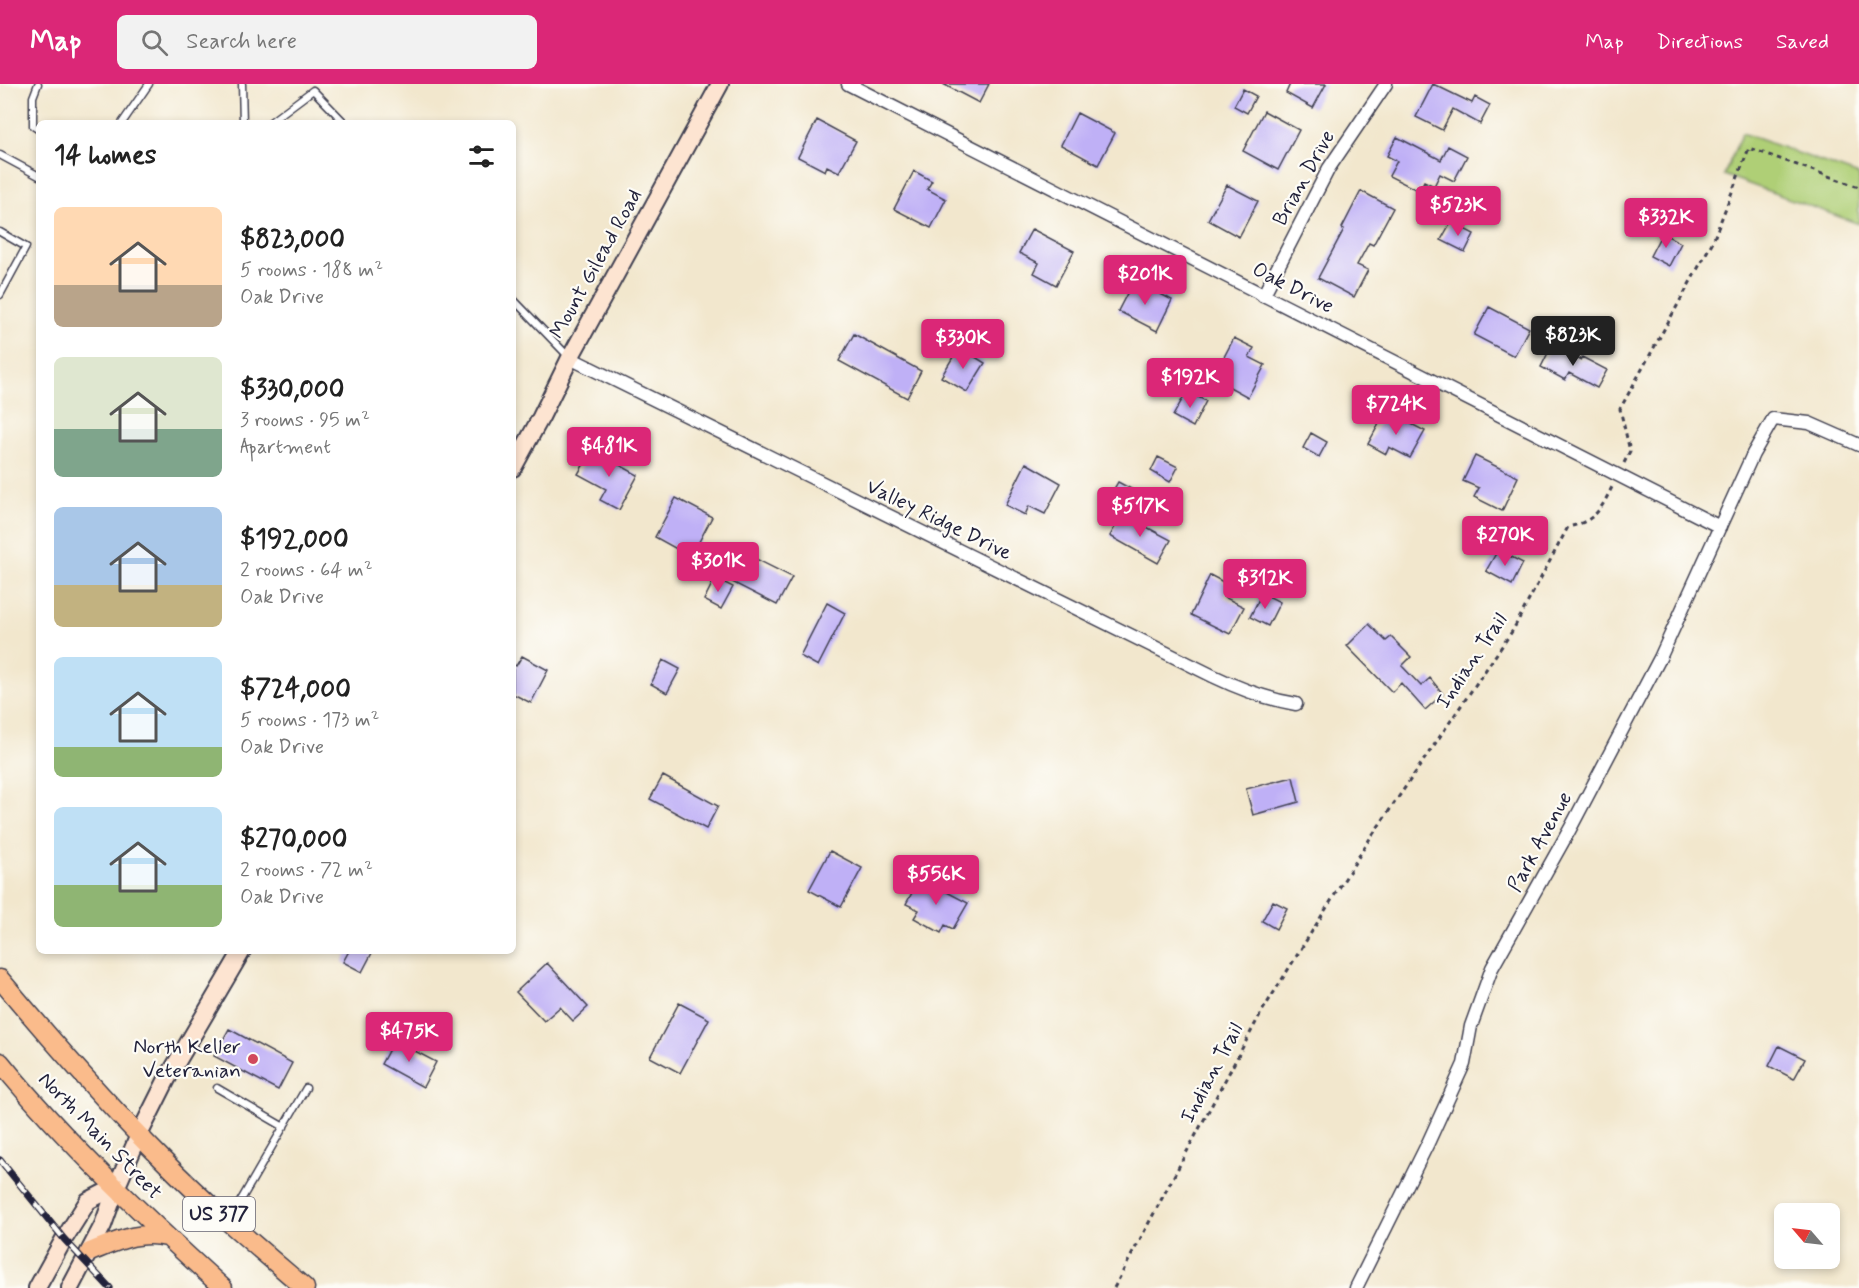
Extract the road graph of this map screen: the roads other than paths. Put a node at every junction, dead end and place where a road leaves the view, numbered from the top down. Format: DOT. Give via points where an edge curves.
graph roads {
  1 [pos="38,84"];
  2 [pos="149,84"];
  3 [pos="242,84"];
  4 [pos="720,84"];
  5 [pos="848,84"];
  6 [pos="1386,84"];
  7 [pos="312,87"];
  8 [pos="124,120"];
  9 [pos="243,120"];
  10 [pos="273,120"];
  11 [pos="342,120"];
  12 [pos="36,128"];
  13 [pos="0,155"];
  14 [pos="36,174"];
  15 [pos="0,232"];
  16 [pos="0,295"];
  17 [pos="1263,296"];
  18 [pos="516,302"];
  19 [pos="570,358"];
  20 [pos="1859,445"];
  21 [pos="516,463"];
  22 [pos="1720,527"];
  23 [pos="1296,704"];
  24 [pos="240,954"];
  25 [pos="0,979"];
  26 [pos="0,1062"];
  27 [pos="217,1088"];
  28 [pos="306,1088"];
  29 [pos="284,1127"];
  30 [pos="139,1135"];
  31 [pos="117,1186"];
  32 [pos="228,1222"];
  33 [pos="167,1237"];
  34 [pos="90,1252"];
  35 [pos="37,1288"];
  36 [pos="70,1288"];
  37 [pos="223,1288"];
  38 [pos="305,1288"];
  39 [pos="1356,1288"];
  1 -- 12 [label="lane" via="33,97"];
  2 -- 8 [label="lane"];
  3 -- 9 [label="lane"];
  4 -- 19 [label="main road, Mount Gilead Road"];
  5 -- 17 [label="street, Oak Drive"];
  6 -- 17 [label="street, Brian Drive" via="1329,168"];
  7 -- 10 [label="lane"];
  7 -- 11 [label="lane"];
  13 -- 14 [label="lane"];
  15 -- 16 [label="lane" via="26,247"];
  17 -- 22 [label="street, Oak Drive"];
  18 -- 19 [label="lane"];
  19 -- 21 [label="main road, Mount Gilead Road"];
  19 -- 23 [label="street, Valley Ridge Drive" via="1213,676 1246,691"];
  20 -- 22 [label="street, Park Avenue" via="1809,423 1773,419"];
  22 -- 39 [label="street, Park Avenue" via="1654,668 1492,968 1471,1026 1464,1064"];
  24 -- 30 [label="main road" via="172,1068"];
  25 -- 30 [label="main road, North Main Street / US 377"];
  26 -- 31 [label="main road, North Main Street / US 377"];
  27 -- 29 [label="lane"];
  28 -- 29 [label="lane"];
  29 -- 32 [label="lane"];
  30 -- 31 [label="main road"];
  30 -- 32 [label="main road, North Main Street / US 377"];
  31 -- 33 [label="main road, North Main Street / US 377"];
  31 -- 34 [label="main road"];
  31 -- 35 [label="main road" via="88,1201"];
  32 -- 38 [label="main road, North Main Street / US 377"];
  33 -- 34 [label="main road" via="134,1235"];
  33 -- 37 [label="main road, North Main Street / US 377"];
  34 -- 36 [label="main road"];
}
